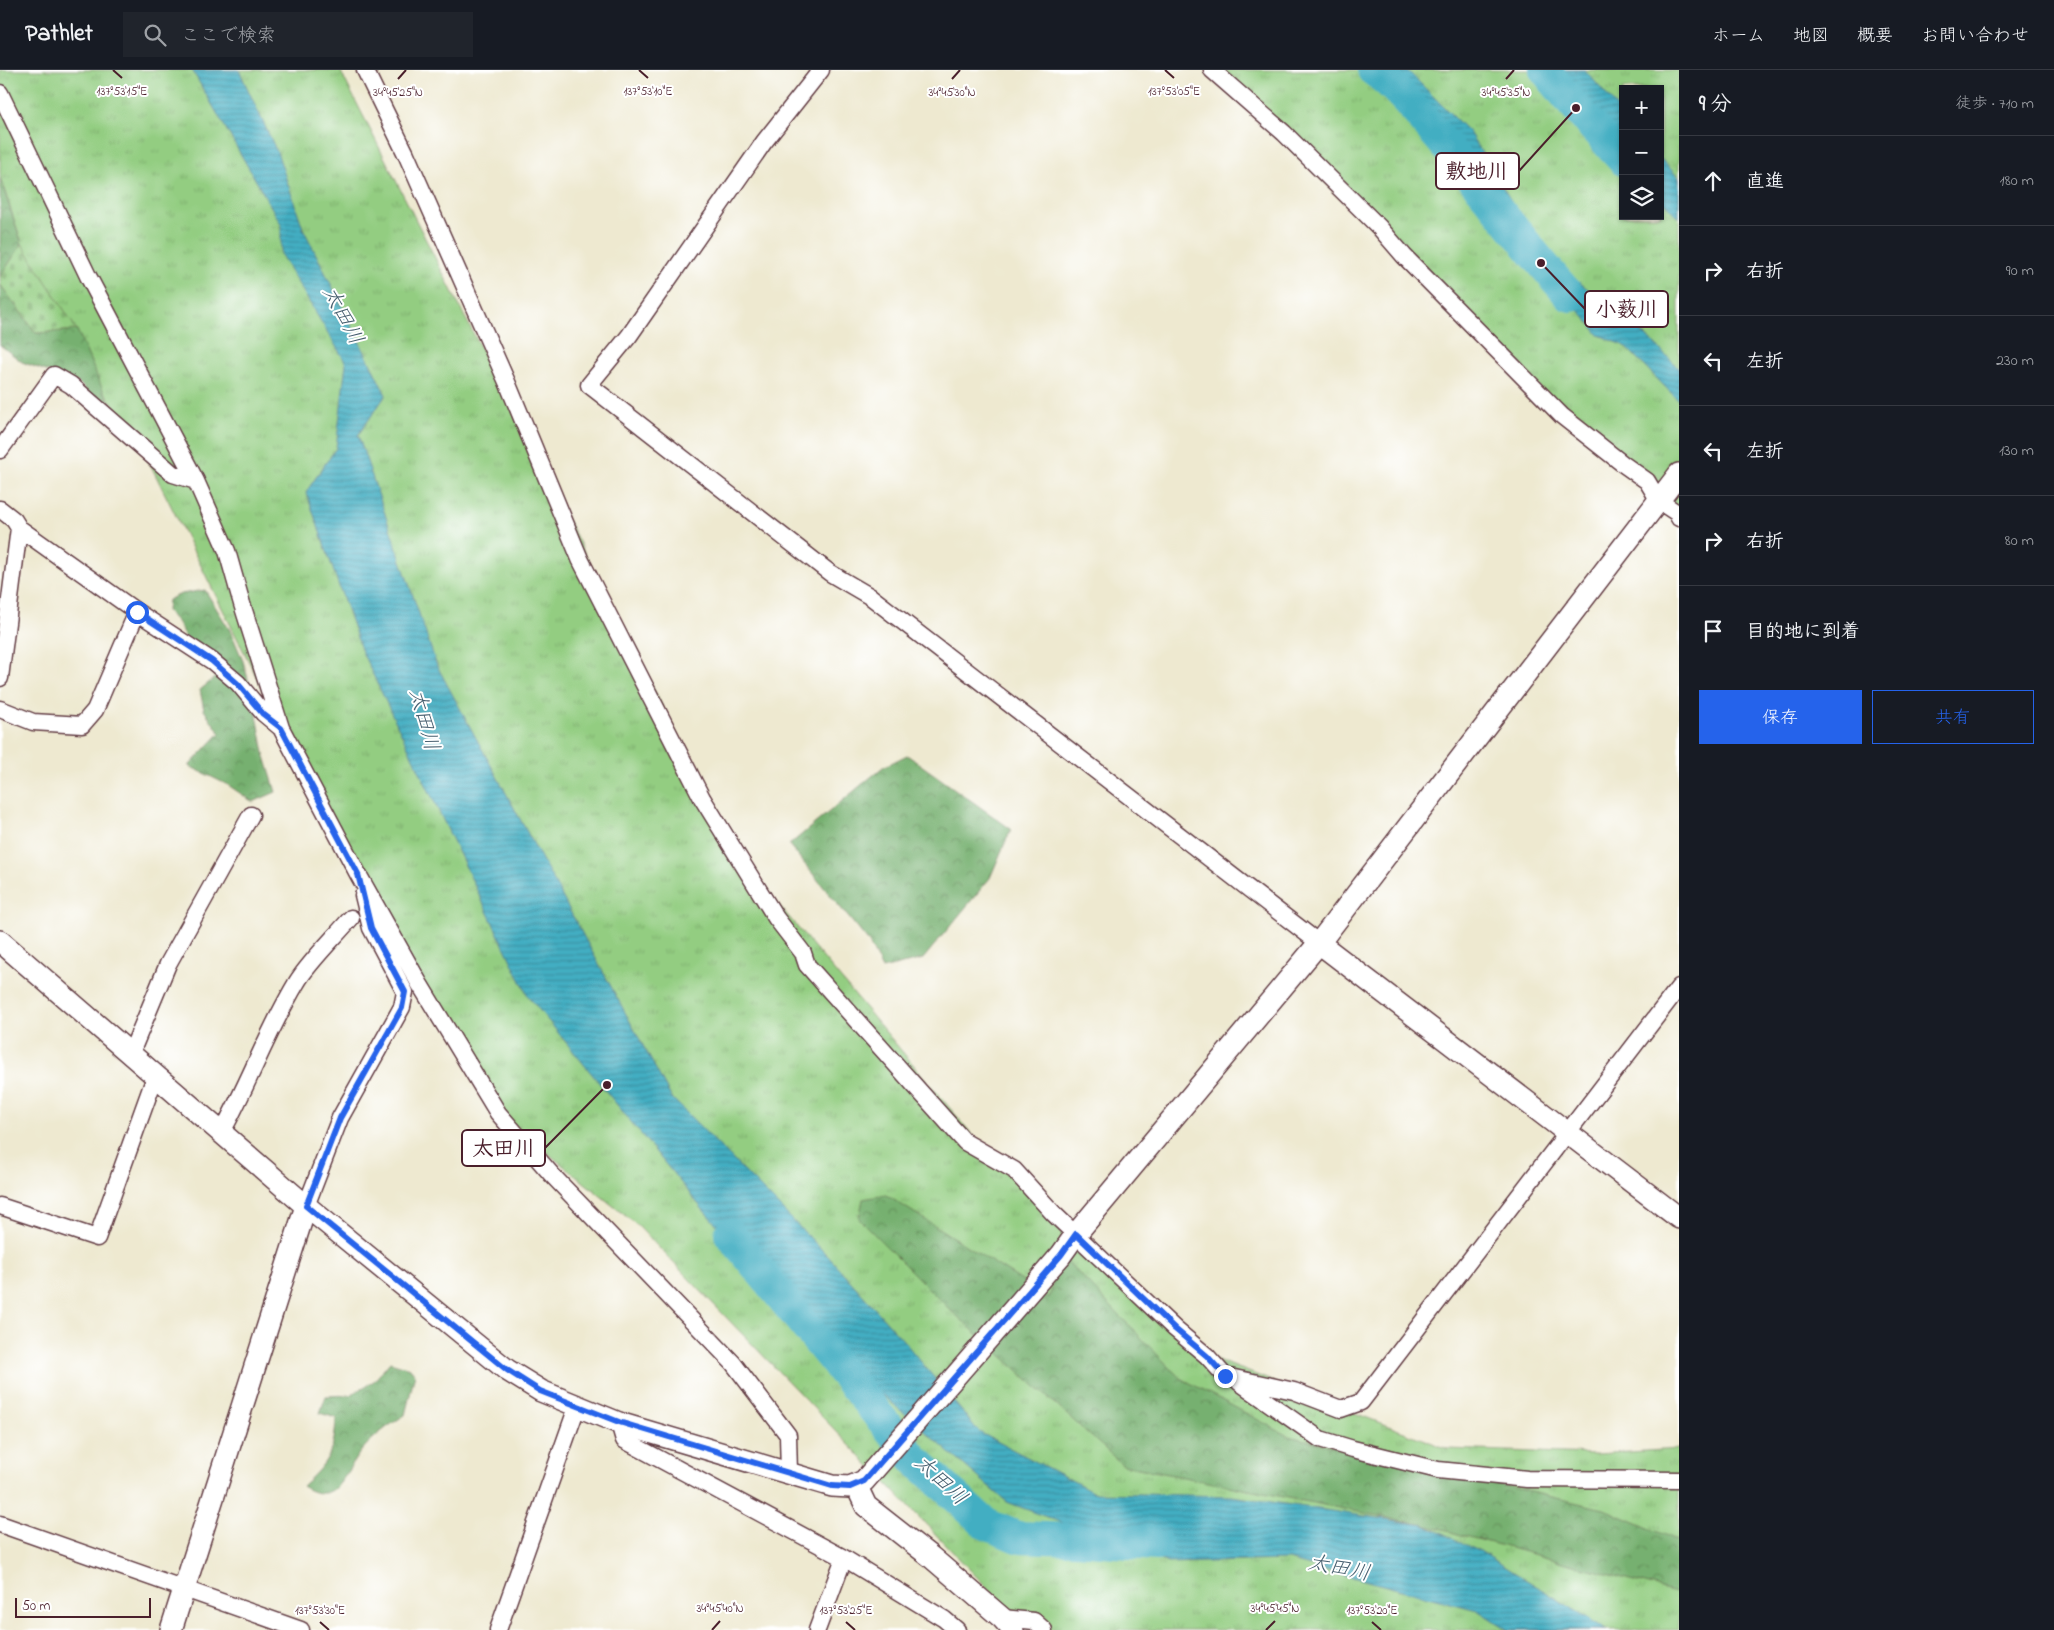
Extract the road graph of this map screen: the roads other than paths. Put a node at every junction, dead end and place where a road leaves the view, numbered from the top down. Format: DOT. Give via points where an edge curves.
graph roads {
  1 [pos="365,70"];
  2 [pos="821,70"];
  3 [pos="1212,70"];
  4 [pos="0,93"];
  5 [pos="0,450"];
  6 [pos="1679,474"];
  7 [pos="196,480"];
  8 [pos="1659,501"];
  9 [pos="0,509"];
  10 [pos="1678,515"];
  11 [pos="19,528"];
  12 [pos="137,612"];
  13 [pos="0,678"];
  14 [pos="0,709"];
  15 [pos="281,728"];
  16 [pos="251,815"];
  17 [pos="358,874"];
  18 [pos="351,918"];
  19 [pos="0,941"];
  20 [pos="1319,943"];
  21 [pos="1679,987"];
  22 [pos="132,1053"];
  23 [pos="156,1074"];
  24 [pos="222,1132"];
  25 [pos="1568,1133"];
  26 [pos="0,1206"];
  27 [pos="306,1206"];
  28 [pos="1679,1218"];
  29 [pos="1076,1234"];
  30 [pos="1233,1378"];
  31 [pos="577,1407"];
  32 [pos="619,1422"];
  33 [pos="789,1473"];
  34 [pos="1679,1480"];
  35 [pos="860,1483"];
  36 [pos="0,1524"];
  37 [pos="844,1558"];
  38 [pos="184,1590"];
  39 [pos="1007,1624"];
  40 [pos="171,1630"];
  41 [pos="301,1630"];
  42 [pos="498,1630"];
  43 [pos="817,1630"];
  44 [pos="957,1630"];
  45 [pos="1044,1630"];
  1 -- 29 [label="street" via="406,154 507,382 580,559 713,815 776,918 803,953 807,965 965,1142 1014,1170"];
  2 -- 20 [label="street" via="764,142 629,336 589,385 830,573 871,597"];
  3 -- 8 [label="street" via="1273,122 1562,416 1647,480"];
  4 -- 7 [label="street" via="88,276"];
  5 -- 7 [label="street" via="54,375 71,385 173,474"];
  6 -- 8 [label="street"];
  7 -- 15 [label="street" via="227,551"];
  8 -- 10 [label="street"];
  8 -- 20 [label="street"];
  9 -- 11 [label="street"];
  11 -- 12 [label="street"];
  11 -- 13 [label="street"];
  12 -- 14 [label="street" via="95,710 82,725 33,722"];
  12 -- 15 [label="street" via="212,661"];
  15 -- 17 [label="street"];
  16 -- 22 [label="street" via="168,964"];
  17 -- 27 [label="street" via="371,928 405,992 402,1008 340,1118"];
  17 -- 33 [label="street" via="498,1113 552,1175 733,1363 788,1435"];
  18 -- 24 [label="street" via="298,981"];
  19 -- 22 [label="street"];
  20 -- 25 [label="street"];
  20 -- 29 [label="street"];
  21 -- 25 [label="street"];
  22 -- 23 [label="street"];
  23 -- 24 [label="street"];
  23 -- 26 [label="street" via="97,1238"];
  24 -- 27 [label="street"];
  25 -- 28 [label="street"];
  25 -- 30 [label="street" via="1361,1402 1341,1409 1294,1391"];
  27 -- 31 [label="street" via="507,1370 540,1391"];
  27 -- 38 [label="street"];
  29 -- 30 [label="street" via="1225,1376"];
  29 -- 35 [label="street"];
  30 -- 34 [label="street" via="1320,1439 1438,1470 1527,1479"];
  31 -- 32 [label="street"];
  31 -- 42 [label="street"];
  32 -- 33 [label="street"];
  32 -- 37 [label="street" via="624,1440"];
  33 -- 35 [label="street" via="832,1486 850,1487"];
  35 -- 39 [label="street" via="866,1506 931,1556"];
  36 -- 38 [label="street"];
  37 -- 43 [label="street"];
  37 -- 44 [label="street"];
  38 -- 40 [label="street"];
  38 -- 41 [label="street"];
  39 -- 45 [label="street" via="1034,1621"];
}
